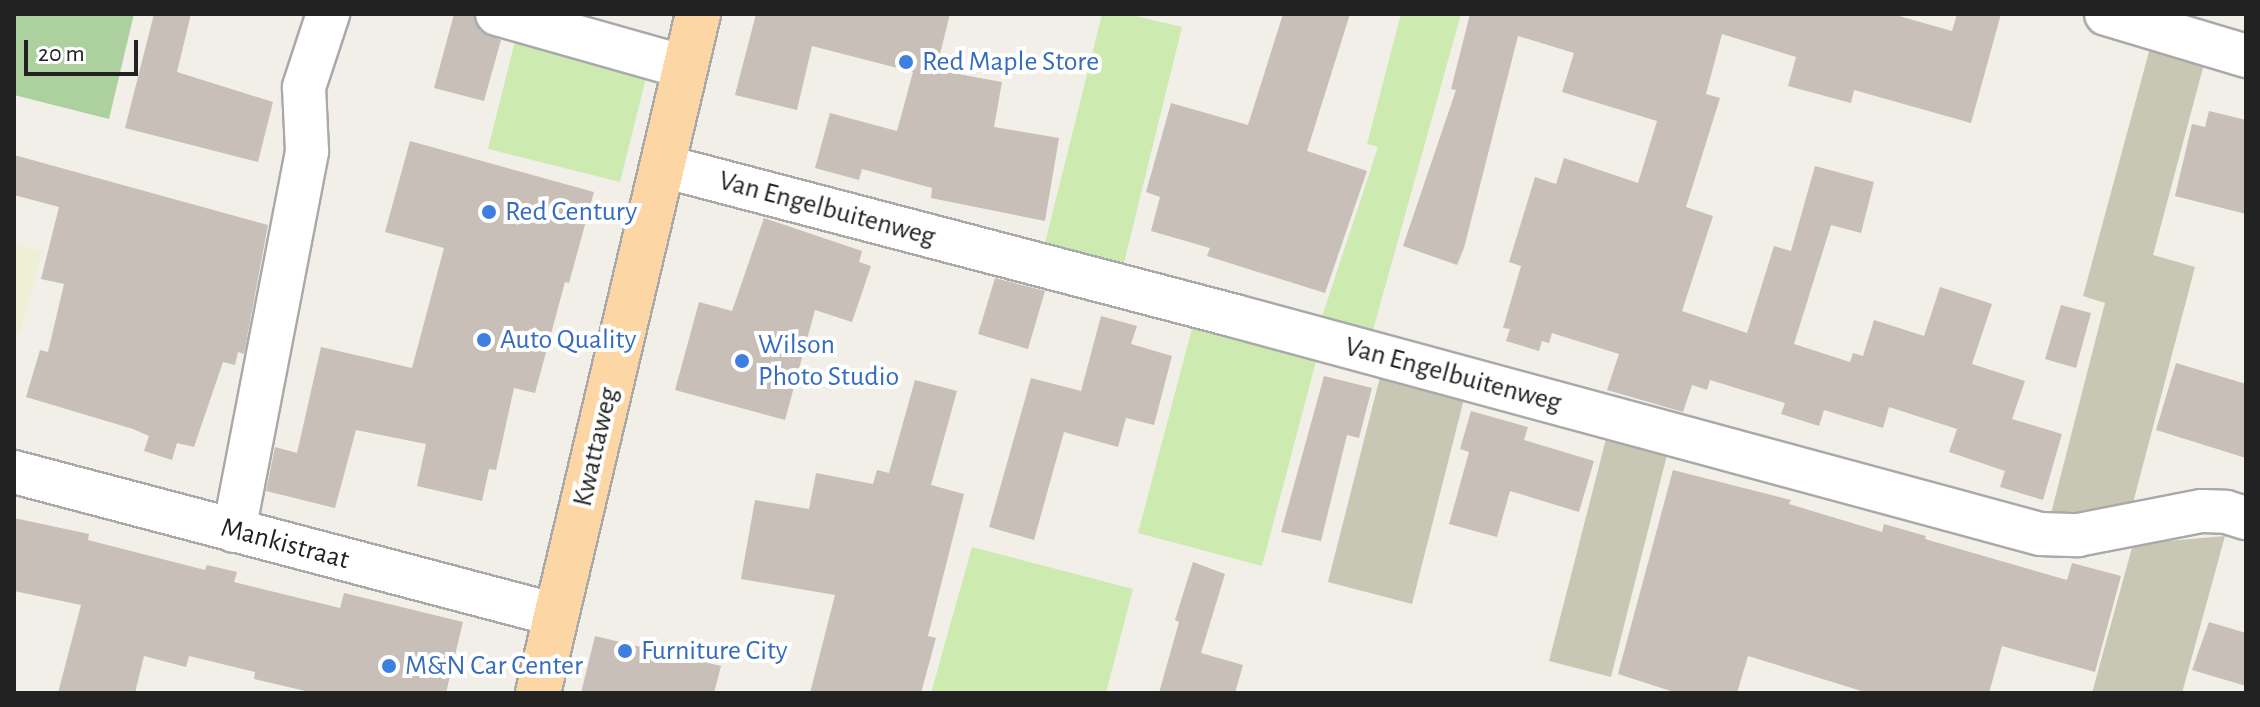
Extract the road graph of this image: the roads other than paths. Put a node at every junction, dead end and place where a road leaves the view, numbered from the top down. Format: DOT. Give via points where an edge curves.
graph roads {
  1 [pos="328,14"];
  2 [pos="497,14"];
  3 [pos="698,14"];
  4 [pos="2106,14"];
  5 [pos="2246,56"];
  6 [pos="684,67"];
  7 [pos="663,166"];
  8 [pos="14,472"];
  9 [pos="2246,518"];
  10 [pos="234,531"];
  11 [pos="556,615"];
  12 [pos="538,693"];
  1 -- 10 [label="street" via="304,87 307,151"];
  2 -- 6 [label="street"];
  3 -- 6 [label="main road, Kwattaweg"];
  4 -- 5 [label="street"];
  6 -- 7 [label="main road, Kwattaweg"];
  7 -- 9 [label="street, Van Engelbuitenweg" via="2040,534 2078,535 2202,511"];
  7 -- 11 [label="main road, Kwattaweg"];
  8 -- 10 [label="street, Mankistraat"];
  10 -- 11 [label="street, Mankistraat"];
  11 -- 12 [label="main road, Kwattaweg"];
}
